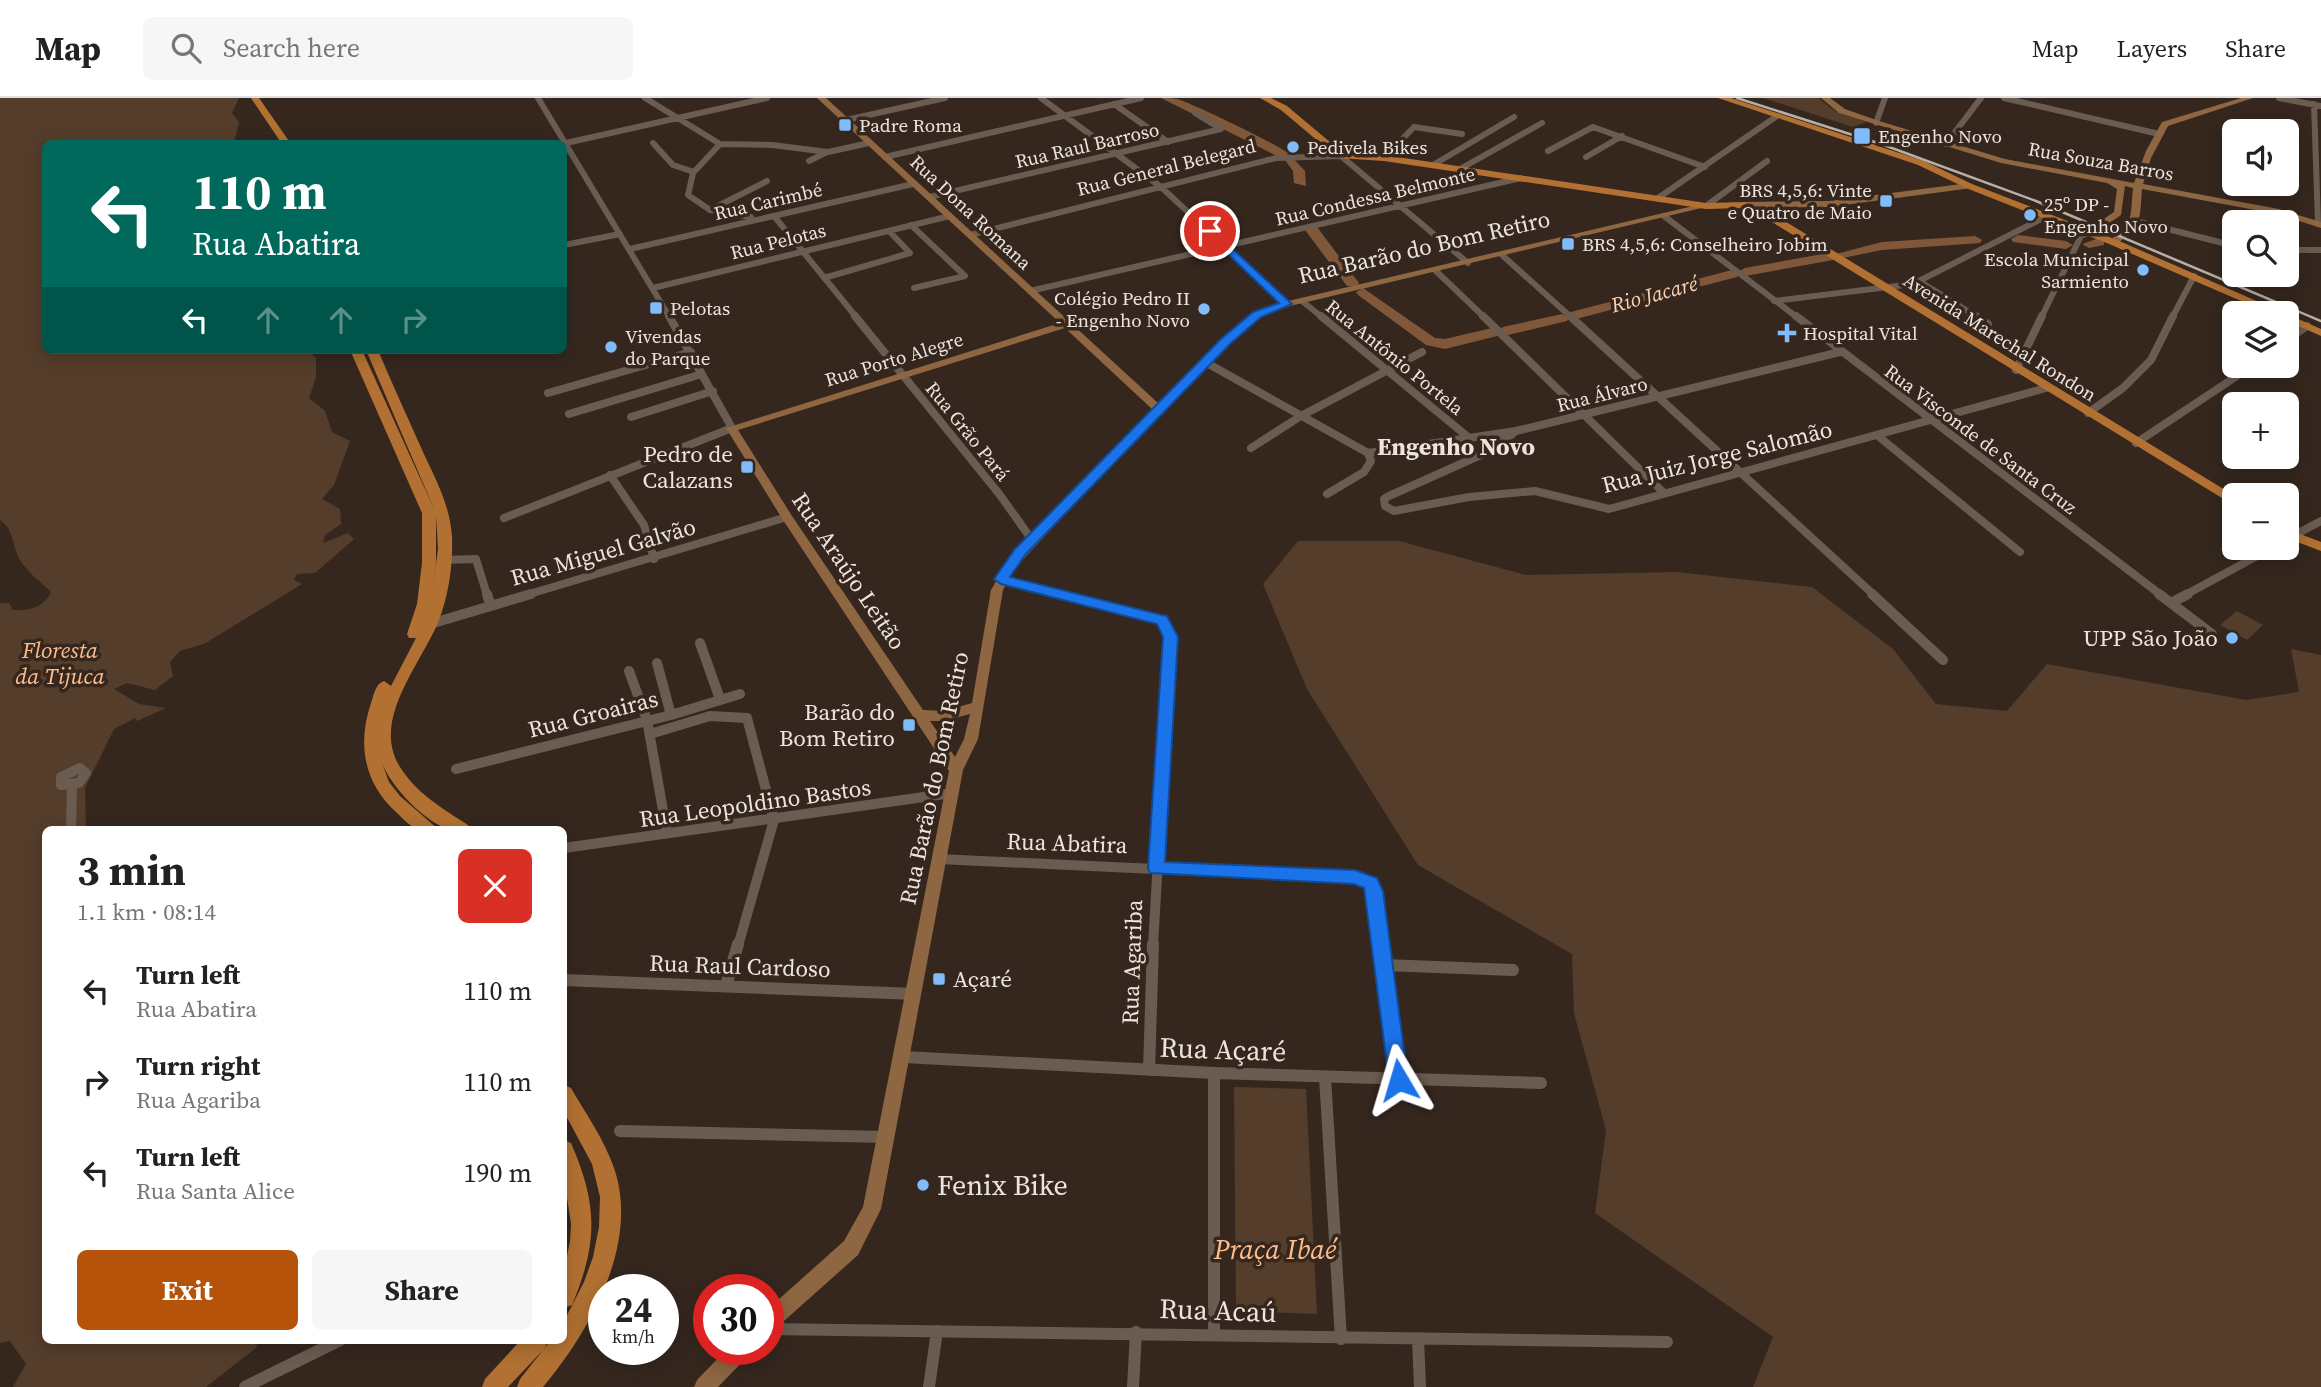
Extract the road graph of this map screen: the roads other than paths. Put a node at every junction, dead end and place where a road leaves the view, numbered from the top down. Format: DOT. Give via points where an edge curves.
graph roads {
  1 [pos="248,98"];
  2 [pos="255,98"];
  3 [pos="538,98"];
  4 [pos="645,98"];
  5 [pos="738,98"];
  6 [pos="767,98"];
  7 [pos="821,98"];
  8 [pos="945,98"];
  9 [pos="1041,98"];
  10 [pos="1141,98"];
  11 [pos="1264,98"];
  12 [pos="1722,98"];
  13 [pos="1825,98"];
  14 [pos="1885,98"];
  15 [pos="1981,98"];
  16 [pos="2004,98"];
  17 [pos="2249,98"];
  18 [pos="2279,98"];
  19 [pos="744,103"];
  20 [pos="1114,104"];
  21 [pos="2317,105"];
  22 [pos="1195,113"];
  23 [pos="1065,115"];
  24 [pos="1777,116"];
  25 [pos="1514,117"];
  26 [pos="678,118"];
  27 [pos="846,120"];
  28 [pos="1542,123"];
  29 [pos="1876,123"];
  30 [pos="1462,134"];
  31 [pos="2159,134"];
  32 [pos="1622,136"];
  33 [pos="275,140"];
  34 [pos="284,140"];
  35 [pos="565,140"];
  36 [pos="567,142"];
  37 [pos="1168,142"];
  38 [pos="653,143"];
  39 [pos="869,143"];
  40 [pos="567,144"];
  41 [pos="720,144"];
  42 [pos="1945,144"];
  43 [pos="2318,147"];
  44 [pos="1548,151"];
  45 [pos="828,152"];
  46 [pos="1117,153"];
  47 [pos="1341,156"];
  48 [pos="885,157"];
  49 [pos="1384,158"];
  50 [pos="1586,158"];
  51 [pos="808,161"];
  52 [pos="1767,161"];
  53 [pos="1433,165"];
  54 [pos="1705,167"];
  55 [pos="1460,169"];
  56 [pos="694,172"];
  57 [pos="1521,178"];
  58 [pos="2102,178"];
  59 [pos="767,181"];
  60 [pos="2139,182"];
  61 [pos="913,184"];
  62 [pos="1969,186"];
  63 [pos="1161,187"];
  64 [pos="929,197"];
  65 [pos="1658,198"];
  66 [pos="1745,205"];
  67 [pos="1401,206"];
  68 [pos="1706,206"];
  69 [pos="709,210"];
  70 [pos="950,216"];
  71 [pos="1664,216"];
  72 [pos="2047,216"];
  73 [pos="769,217"];
  74 [pos="737,220"];
  75 [pos="2136,221"];
  76 [pos="2319,224"];
  77 [pos="911,225"];
  78 [pos="889,231"];
  79 [pos="2091,232"];
  80 [pos="620,234"];
  81 [pos="970,235"];
  82 [pos="2113,242"];
  83 [pos="2222,243"];
  84 [pos="567,244"];
  85 [pos="1226,246"];
  86 [pos="630,249"];
  87 [pos="2299,250"];
  88 [pos="2321,250"];
  89 [pos="802,251"];
  90 [pos="1502,255"];
  91 [pos="1468,263"];
  92 [pos="1434,270"];
  93 [pos="2194,276"];
  94 [pos="824,278"];
  95 [pos="1919,281"];
  96 [pos="653,288"];
  97 [pos="914,288"];
  98 [pos="1887,290"];
  99 [pos="1030,291"];
  100 [pos="1302,301"];
  101 [pos="1774,301"];
  102 [pos="2251,301"];
  103 [pos="1287,304"];
  104 [pos="2299,322"];
  105 [pos="1067,324"];
  106 [pos="1988,324"];
  107 [pos="2307,326"];
  108 [pos="2299,332"];
  109 [pos="2321,333"];
  110 [pos="691,352"];
  111 [pos="1422,352"];
  112 [pos="1840,352"];
  113 [pos="358,354"];
  114 [pos="374,354"];
  115 [pos="1205,362"];
  116 [pos="2016,370"];
  117 [pos="1386,371"];
  118 [pos="702,374"];
  119 [pos="901,375"];
  120 [pos="2234,378"];
  121 [pos="2046,388"];
  122 [pos="713,391"];
  123 [pos="548,393"];
  124 [pos="1658,396"];
  125 [pos="1159,409"];
  126 [pos="2088,413"];
  127 [pos="569,414"];
  128 [pos="1586,414"];
  129 [pos="1301,416"];
  130 [pos="631,417"];
  131 [pos="1929,420"];
  132 [pos="732,428"];
  133 [pos="1516,431"];
  134 [pos="1878,436"];
  135 [pos="1468,437"];
  136 [pos="2136,443"];
  137 [pos="1251,448"];
  138 [pos="1368,453"];
  139 [pos="1743,473"];
  140 [pos="610,475"];
  141 [pos="1664,493"];
  142 [pos="1328,494"];
  143 [pos="2222,494"];
  144 [pos="787,517"];
  145 [pos="504,518"];
  146 [pos="2321,521"];
  147 [pos="2299,531"];
  148 [pos="2299,539"];
  149 [pos="1032,540"];
  150 [pos="2321,547"];
  151 [pos="2020,552"];
  152 [pos="654,559"];
  153 [pos="443,560"];
  154 [pos="2250,560"];
  155 [pos="1001,579"];
  156 [pos="2171,603"];
  157 [pos="490,604"];
  158 [pos="430,624"];
  159 [pos="2212,634"];
  160 [pos="700,643"];
  161 [pos="1943,660"];
  162 [pos="657,663"];
  163 [pos="629,671"];
  164 [pos="740,694"];
  165 [pos="720,699"];
  166 [pos="978,706"];
  167 [pos="671,715"];
  168 [pos="920,715"];
  169 [pos="647,720"];
  170 [pos="649,734"];
  171 [pos="456,769"];
  172 [pos="956,770"];
  173 [pos="72,786"];
  174 [pos="952,793"];
  175 [pos="774,820"];
  176 [pos="71,826"];
  177 [pos="426,826"];
  178 [pos="456,826"];
  179 [pos="667,833"];
  180 [pos="567,848"];
  181 [pos="939,859"];
  182 [pos="1156,868"];
  183 [pos="1384,965"];
  184 [pos="1513,970"];
  185 [pos="567,980"];
  186 [pos="726,986"];
  187 [pos="915,994"];
  188 [pos="903,1057"];
  189 [pos="1149,1070"];
  190 [pos="1214,1073"];
  191 [pos="1325,1077"];
  192 [pos="1399,1080"];
  193 [pos="1541,1083"];
  194 [pos="567,1100"];
  195 [pos="620,1130"];
  196 [pos="886,1137"];
  197 [pos="567,1158"];
  198 [pos="567,1289"];
  199 [pos="784,1308"];
  200 [pos="784,1329"];
  201 [pos="937,1331"];
  202 [pos="1136,1332"];
  203 [pos="1214,1335"];
  204 [pos="567,1338"];
  205 [pos="1341,1339"];
  206 [pos="1418,1339"];
  207 [pos="1667,1342"];
  208 [pos="333,1344"];
  209 [pos="533,1344"];
  210 [pos="563,1344"];
  211 [pos="725,1365"];
  212 [pos="245,1387"];
  213 [pos="493,1387"];
  214 [pos="528,1387"];
  215 [pos="704,1387"];
  216 [pos="929,1387"];
  217 [pos="1133,1387"];
  218 [pos="1420,1387"];
  1 -- 33 [label="main road"];
  2 -- 34 [label="main road"];
  3 -- 35 [label="street, Rua Araújo Leitão"];
  4 -- 26 [label="street"];
  5 -- 19 [label="street"];
  6 -- 19 [label="street"];
  7 -- 27 [label="main road, Rua Dona Romana"];
  8 -- 27 [label="street"];
  9 -- 23 [label="street"];
  10 -- 20 [label="street"];
  11 -- 47 [label="main road" via="1284,108"];
  12 -- 24 [label="main road"];
  13 -- 29 [label="main road, Rua Souza Barros" via="1842,111"];
  14 -- 29 [label="street"];
  15 -- 42 [label="street"];
  16 -- 31 [label="street"];
  17 -- 31 [label="main road" via="2165,124"];
  18 -- 21 [label="street"];
  19 -- 26 [label="street"];
  20 -- 23 [label="street"];
  20 -- 37 [label="street"];
  21 -- 43 [label="street"];
  22 -- 37 [label="street, Rua Raul Barroso" via="1221,129"];
  23 -- 46 [label="street"];
  23 -- 48 [label="street"];
  24 -- 54 [label="street"];
  24 -- 62 [label="main road" via="1912,160"];
  25 -- 53 [label="street"];
  26 -- 36 [label="street"];
  26 -- 41 [label="street"];
  27 -- 39 [label="main road, Rua Dona Romana"];
  28 -- 55 [label="street"];
  29 -- 42 [label="main road, Rua Souza Barros"];
  30 -- 49 [label="street" via="1414,127"];
  31 -- 60 [label="main road"];
  32 -- 44 [label="street" via="1590,127"];
  32 -- 50 [label="street"];
  32 -- 54 [label="street"];
  37 -- 46 [label="street, Rua Raul Barroso"];
  38 -- 56 [label="street" via="673,165"];
  39 -- 45 [label="street"];
  39 -- 48 [label="main road, Rua Dona Romana"];
  40 -- 80 [label="street, Rua Araújo Leitão"];
  41 -- 45 [label="street"];
  41 -- 56 [label="street"];
  42 -- 58 [label="main road, Rua Souza Barros" via="2004,161"];
  43 -- 76 [label="street"];
  45 -- 51 [label="street"];
  46 -- 63 [label="street"];
  46 -- 64 [label="street, Rua Raul Barroso"];
  47 -- 49 [label="main road, Rua General Belegard"];
  47 -- 63 [label="street, Rua General Belegard" via="1276,158"];
  47 -- 67 [label="street"];
  48 -- 61 [label="main road, Rua Dona Romana"];
  49 -- 53 [label="main road, Rua General Belegard"];
  52 -- 68 [label="street"];
  53 -- 55 [label="main road, Rua General Belegard"];
  54 -- 65 [label="street"];
  55 -- 57 [label="main road, Rua General Belegard"];
  56 -- 69 [label="street" via="688,195"];
  57 -- 65 [label="main road, Rua General Belegard"];
  57 -- 67 [label="street, Rua Condessa Belmonte"];
  58 -- 60 [label="main road, Rua Souza Barros"];
  58 -- 79 [label="main road" via="2123,191 2115,217"];
  59 -- 69 [label="street"];
  60 -- 75 [label="main road"];
  60 -- 76 [label="main road, Rua Souza Barros"];
  61 -- 64 [label="main road, Rua Dona Romana"];
  61 -- 73 [label="street, Rua Carimbé"];
  62 -- 66 [label="main road, Rua Barão do Bom Retiro" via="1829,204"];
  62 -- 72 [label="main road"];
  63 -- 81 [label="street, Rua General Belegard"];
  63 -- 85 [label="street"];
  64 -- 70 [label="main road, Rua Dona Romana"];
  65 -- 68 [label="main road, Rua General Belegard"];
  66 -- 68 [label="main road, Rua Barão do Bom Retiro"];
  66 -- 98 [label="main road, Avenida Marechal Rondon" via="1768,214"];
  67 -- 85 [label="street, Rua Condessa Belmonte"];
  67 -- 91 [label="street"];
  68 -- 71 [label="main road, Rua Barão do Bom Retiro"];
  69 -- 74 [label="street"];
  70 -- 77 [label="street, Rua Pelotas"];
  70 -- 81 [label="main road, Rua Dona Romana"];
  71 -- 90 [label="main road, Rua Barão do Bom Retiro"];
  71 -- 101 [label="street, Rua Visconde de Santa Cruz"];
  72 -- 79 [label="main road"];
  72 -- 95 [label="street"];
  73 -- 74 [label="street, Rua Carimbé"];
  73 -- 89 [label="street, Rua Grão Pará"];
  74 -- 86 [label="street, Rua Carimbé"];
  75 -- 82 [label="main road" via="2132,230"];
  75 -- 83 [label="street"];
  77 -- 78 [label="street, Rua Pelotas"];
  77 -- 97 [label="street" via="965,276"];
  78 -- 89 [label="street, Rua Pelotas"];
  78 -- 94 [label="street" via="910,253"];
  79 -- 82 [label="main road"];
  79 -- 116 [label="street" via="2081,236"];
  80 -- 84 [label="street"];
  80 -- 86 [label="street, Rua Araújo Leitão"];
  81 -- 99 [label="main road, Rua Dona Romana"];
  82 -- 93 [label="main road"];
  85 -- 99 [label="street, Rua Condessa Belmonte"];
  85 -- 103 [label="street"];
  86 -- 96 [label="street, Rua Araújo Leitão"];
  87 -- 88 [label="street"];
  89 -- 94 [label="street, Rua Grão Pará"];
  89 -- 96 [label="street, Rua Pelotas"];
  90 -- 91 [label="main road, Rua Barão do Bom Retiro"];
  90 -- 124 [label="street"];
  91 -- 92 [label="main road, Rua Barão do Bom Retiro"];
  92 -- 100 [label="main road, Rua Barão do Bom Retiro"];
  92 -- 128 [label="street"];
  93 -- 102 [label="main road"];
  93 -- 126 [label="street" via="2151,360"];
  94 -- 119 [label="street, Rua Grão Pará"];
  95 -- 98 [label="street"];
  95 -- 106 [label="street"];
  96 -- 110 [label="street, Rua Araújo Leitão"];
  98 -- 101 [label="street"];
  98 -- 116 [label="main road, Avenida Marechal Rondon"];
  99 -- 105 [label="main road, Rua Dona Romana"];
  100 -- 103 [label="main road, Rua Barão do Bom Retiro"];
  100 -- 117 [label="street, Rua Antônio Portela"];
  101 -- 112 [label="street, Rua Visconde de Santa Cruz"];
  103 -- 115 [label="main road, Rua Barão do Bom Retiro" via="1257,315"];
  104 -- 107 [label="main road"];
  105 -- 119 [label="main road, Rua Porto Alegre"];
  105 -- 125 [label="main road, Rua Dona Romana"];
  107 -- 108 [label="street"];
  107 -- 109 [label="main road"];
  110 -- 118 [label="street, Rua Araújo Leitão"];
  110 -- 123 [label="street"];
  111 -- 117 [label="street"];
  112 -- 124 [label="street, Rua Álvaro"];
  112 -- 131 [label="street, Rua Visconde de Santa Cruz"];
  113 -- 177 [label="main road" via="426,503 430,525 425,604 419,626 376,705 371,764 389,797"];
  114 -- 153 [label="main road" via="438,497 445,527"];
  115 -- 125 [label="main road, Rua Barão do Bom Retiro"];
  115 -- 129 [label="street"];
  116 -- 121 [label="main road, Avenida Marechal Rondon"];
  117 -- 129 [label="street"];
  117 -- 135 [label="street, Rua Antônio Portela"];
  118 -- 122 [label="street, Rua Araújo Leitão"];
  118 -- 127 [label="street"];
  119 -- 132 [label="main road, Rua Porto Alegre"];
  119 -- 149 [label="street, Rua Grão Pará"];
  120 -- 136 [label="street"];
  121 -- 126 [label="main road, Avenida Marechal Rondon"];
  121 -- 131 [label="street, Rua Juiz Jorge Salomão"];
  122 -- 130 [label="street"];
  122 -- 132 [label="street, Rua Araújo Leitão"];
  124 -- 128 [label="street, Rua Álvaro"];
  124 -- 139 [label="street"];
  125 -- 149 [label="main road, Rua Barão do Bom Retiro"];
  126 -- 136 [label="main road, Avenida Marechal Rondon"];
  128 -- 133 [label="street, Rua Álvaro"];
  128 -- 141 [label="street"];
  129 -- 137 [label="street"];
  129 -- 138 [label="street"];
  131 -- 134 [label="street, Rua Juiz Jorge Salomão"];
  131 -- 156 [label="street, Rua Visconde de Santa Cruz"];
  132 -- 140 [label="street"];
  132 -- 144 [label="main road, Rua Araújo Leitão"];
  133 -- 135 [label="street, Rua Álvaro"];
  133 -- 141 [label="street, Rua Juiz Jorge Salomão" via="1492,450 1389,496 1384,499 1385,506 1394,511 1535,491 1609,509"];
  134 -- 139 [label="street, Rua Juiz Jorge Salomão"];
  134 -- 151 [label="street"];
  135 -- 138 [label="street, Rua Álvaro"];
  136 -- 143 [label="main road, Avenida Marechal Rondon"];
  138 -- 142 [label="street" via="1371,461 1364,472"];
  139 -- 141 [label="street, Rua Juiz Jorge Salomão"];
  139 -- 161 [label="street"];
  140 -- 145 [label="street"];
  140 -- 152 [label="street" via="641,521"];
  144 -- 152 [label="street, Rua Miguel Galvão"];
  144 -- 168 [label="main road, Rua Araújo Leitão"];
  146 -- 147 [label="street"];
  148 -- 150 [label="main road"];
  149 -- 155 [label="main road, Rua Barão do Bom Retiro"];
  152 -- 157 [label="street, Rua Miguel Galvão"];
  153 -- 157 [label="street" via="476,559"];
  153 -- 158 [label="main road"];
  154 -- 156 [label="street"];
  155 -- 166 [label="main road, Rua Barão do Bom Retiro" via="993,602"];
  155 -- 182 [label="street, Rua Agariba" via="1162,620 1171,637"];
  156 -- 159 [label="street, Rua Visconde de Santa Cruz"];
  157 -- 158 [label="street, Rua Miguel Galvão"];
  158 -- 178 [label="main road" via="388,703 384,740 394,773 406,788"];
  160 -- 165 [label="street"];
  162 -- 167 [label="street"];
  163 -- 169 [label="street"];
  164 -- 165 [label="street, Rua Groairas"];
  165 -- 167 [label="street, Rua Groairas"];
  166 -- 168 [label="main road" via="944,716"];
  166 -- 172 [label="main road, Rua Barão do Bom Retiro" via="971,739"];
  167 -- 169 [label="street, Rua Groairas"];
  168 -- 172 [label="main road, Rua Araújo Leitão"];
  169 -- 170 [label="street"];
  169 -- 171 [label="street, Rua Groairas"];
  170 -- 175 [label="street" via="730,713 747,718"];
  170 -- 179 [label="street"];
  172 -- 174 [label="main road, Rua Barão do Bom Retiro"];
  173 -- 176 [label="street"];
  174 -- 175 [label="street, Rua Leopoldino Bastos"];
  174 -- 181 [label="main road, Rua Barão do Bom Retiro"];
  175 -- 179 [label="street, Rua Leopoldino Bastos"];
  175 -- 186 [label="street"];
  179 -- 180 [label="street, Rua Leopoldino Bastos"];
  181 -- 182 [label="street, Rua Abatira"];
  181 -- 187 [label="main road, Rua Barão do Bom Retiro"];
  182 -- 183 [label="street, Rua Abatira" via="1366,879 1375,891"];
  182 -- 189 [label="street, Rua Agariba"];
  183 -- 184 [label="street"];
  183 -- 192 [label="street, Rua Abatira"];
  185 -- 186 [label="street, Rua Raul Cardoso"];
  186 -- 187 [label="street, Rua Raul Cardoso"];
  187 -- 188 [label="main road, Rua Barão do Bom Retiro"];
  188 -- 189 [label="street, Rua Açaré"];
  188 -- 196 [label="main road, Rua Barão do Bom Retiro"];
  189 -- 190 [label="street, Rua Açaré"];
  190 -- 191 [label="street, Rua Açaré"];
  190 -- 203 [label="street"];
  191 -- 192 [label="street, Rua Açaré"];
  191 -- 205 [label="street"];
  192 -- 193 [label="street, Rua Açaré"];
  194 -- 204 [label="main road" via="604,1170 608,1215 605,1248 582,1313"];
  195 -- 196 [label="street"];
  196 -- 199 [label="main road, Rua Barão do Bom Retiro" via="872,1209 860,1236"];
  197 -- 198 [label="main road" via="583,1210 582,1236"];
  200 -- 201 [label="street, Rua Acaú"];
  201 -- 202 [label="street, Rua Acaú"];
  201 -- 216 [label="street"];
  202 -- 203 [label="street, Rua Acaú"];
  202 -- 217 [label="street"];
  203 -- 205 [label="street, Rua Acaú"];
  205 -- 206 [label="street, Rua Acaú"];
  206 -- 207 [label="street, Rua Acaú"];
  206 -- 218 [label="street"];
  208 -- 212 [label="street"];
  209 -- 213 [label="main road"];
  210 -- 214 [label="main road"];
  211 -- 215 [label="main road"];
}
